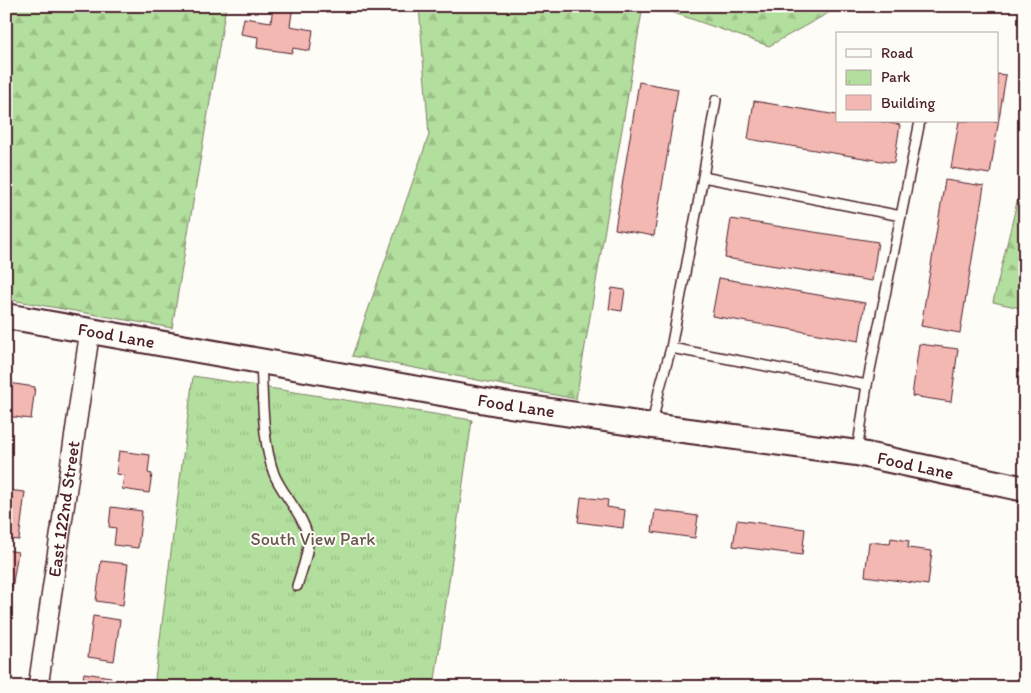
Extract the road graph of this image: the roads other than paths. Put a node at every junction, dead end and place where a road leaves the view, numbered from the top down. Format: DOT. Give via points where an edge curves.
graph roads {
  1 [pos="716,100"];
  2 [pos="920,122"];
  3 [pos="703,177"];
  4 [pos="901,216"];
  5 [pos="6,316"];
  6 [pos="90,330"];
  7 [pos="671,348"];
  8 [pos="261,361"];
  9 [pos="867,385"];
  10 [pos="652,426"];
  11 [pos="857,453"];
  12 [pos="1025,489"];
  13 [pos="297,586"];
  14 [pos="38,687"];
  1 -- 3 [label="lane"];
  2 -- 4 [label="lane"];
  3 -- 4 [label="lane"];
  3 -- 7 [label="lane"];
  4 -- 9 [label="lane"];
  5 -- 6 [label="street, Food Lane"];
  6 -- 8 [label="street, Food Lane"];
  6 -- 14 [label="street, East 122nd Street"];
  7 -- 9 [label="lane"];
  7 -- 10 [label="lane"];
  8 -- 10 [label="street, Food Lane" via="503,404"];
  8 -- 13 [label="lane" via="263,414 274,474 303,523 308,540 307,556"];
  9 -- 11 [label="lane"];
  10 -- 11 [label="street, Food Lane"];
  11 -- 12 [label="street, Food Lane"];
}
